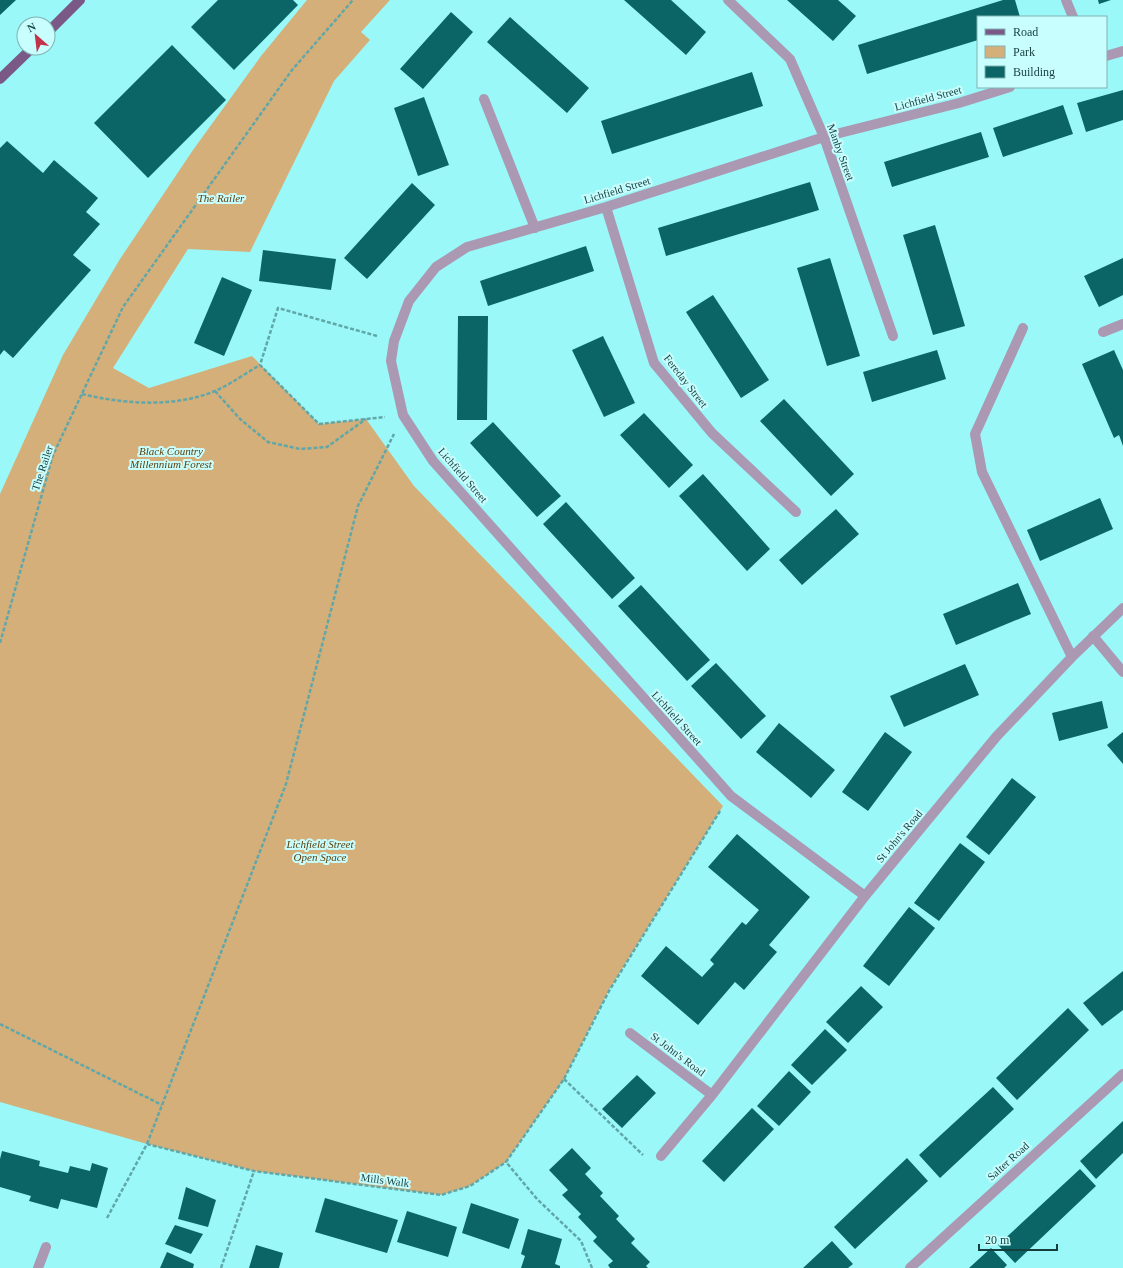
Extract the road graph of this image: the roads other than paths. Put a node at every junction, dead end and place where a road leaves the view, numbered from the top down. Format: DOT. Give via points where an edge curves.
graph roads {
  1 [pos="80,0"];
  2 [pos="728,0"];
  3 [pos="1066,0"];
  4 [pos="1073,16"];
  5 [pos="56,24"];
  6 [pos="1123,51"];
  7 [pos="24,56"];
  8 [pos="1107,56"];
  9 [pos="0,79"];
  10 [pos="1007,88"];
  11 [pos="484,99"];
  12 [pos="824,137"];
  13 [pos="606,207"];
  14 [pos="535,228"];
  15 [pos="1123,324"];
  16 [pos="1023,328"];
  17 [pos="1103,332"];
  18 [pos="893,336"];
  19 [pos="796,512"];
  20 [pos="1123,608"];
  21 [pos="1093,636"];
  22 [pos="1072,657"];
  23 [pos="1123,672"];
  24 [pos="865,896"];
  25 [pos="630,1033"];
  26 [pos="1123,1074"];
  27 [pos="712,1095"];
  28 [pos="661,1156"];
  29 [pos="46,1247"];
  30 [pos="38,1268"];
  31 [pos="910,1268"];
  1 -- 5 [label="main road"];
  2 -- 12 [label="street, Manby Street" via="790,59"];
  3 -- 4 [label="street"];
  6 -- 8 [label="street"];
  7 -- 9 [label="main road"];
  10 -- 12 [label="street, Lichfield Street" via="959,104"];
  11 -- 14 [label="street"];
  12 -- 13 [label="street, Lichfield Street"];
  12 -- 18 [label="street, Manby Street"];
  13 -- 14 [label="street, Lichfield Street"];
  13 -- 19 [label="street, Fereday Street" via="654,362 712,433"];
  14 -- 24 [label="street, Lichfield Street" via="467,248 436,267 410,301 394,341 391,361 403,415 433,461 731,796"];
  15 -- 17 [label="street"];
  16 -- 22 [label="street" via="975,434 982,472"];
  20 -- 21 [label="street, St John's Road"];
  21 -- 22 [label="street, St John's Road"];
  21 -- 23 [label="street"];
  22 -- 24 [label="street, St John's Road" via="996,737"];
  24 -- 27 [label="street, St John's Road"];
  25 -- 27 [label="street, St John's Road"];
  26 -- 31 [label="street, Salter Road"];
  27 -- 28 [label="street, St John's Road"];
  29 -- 30 [label="street"];
}
